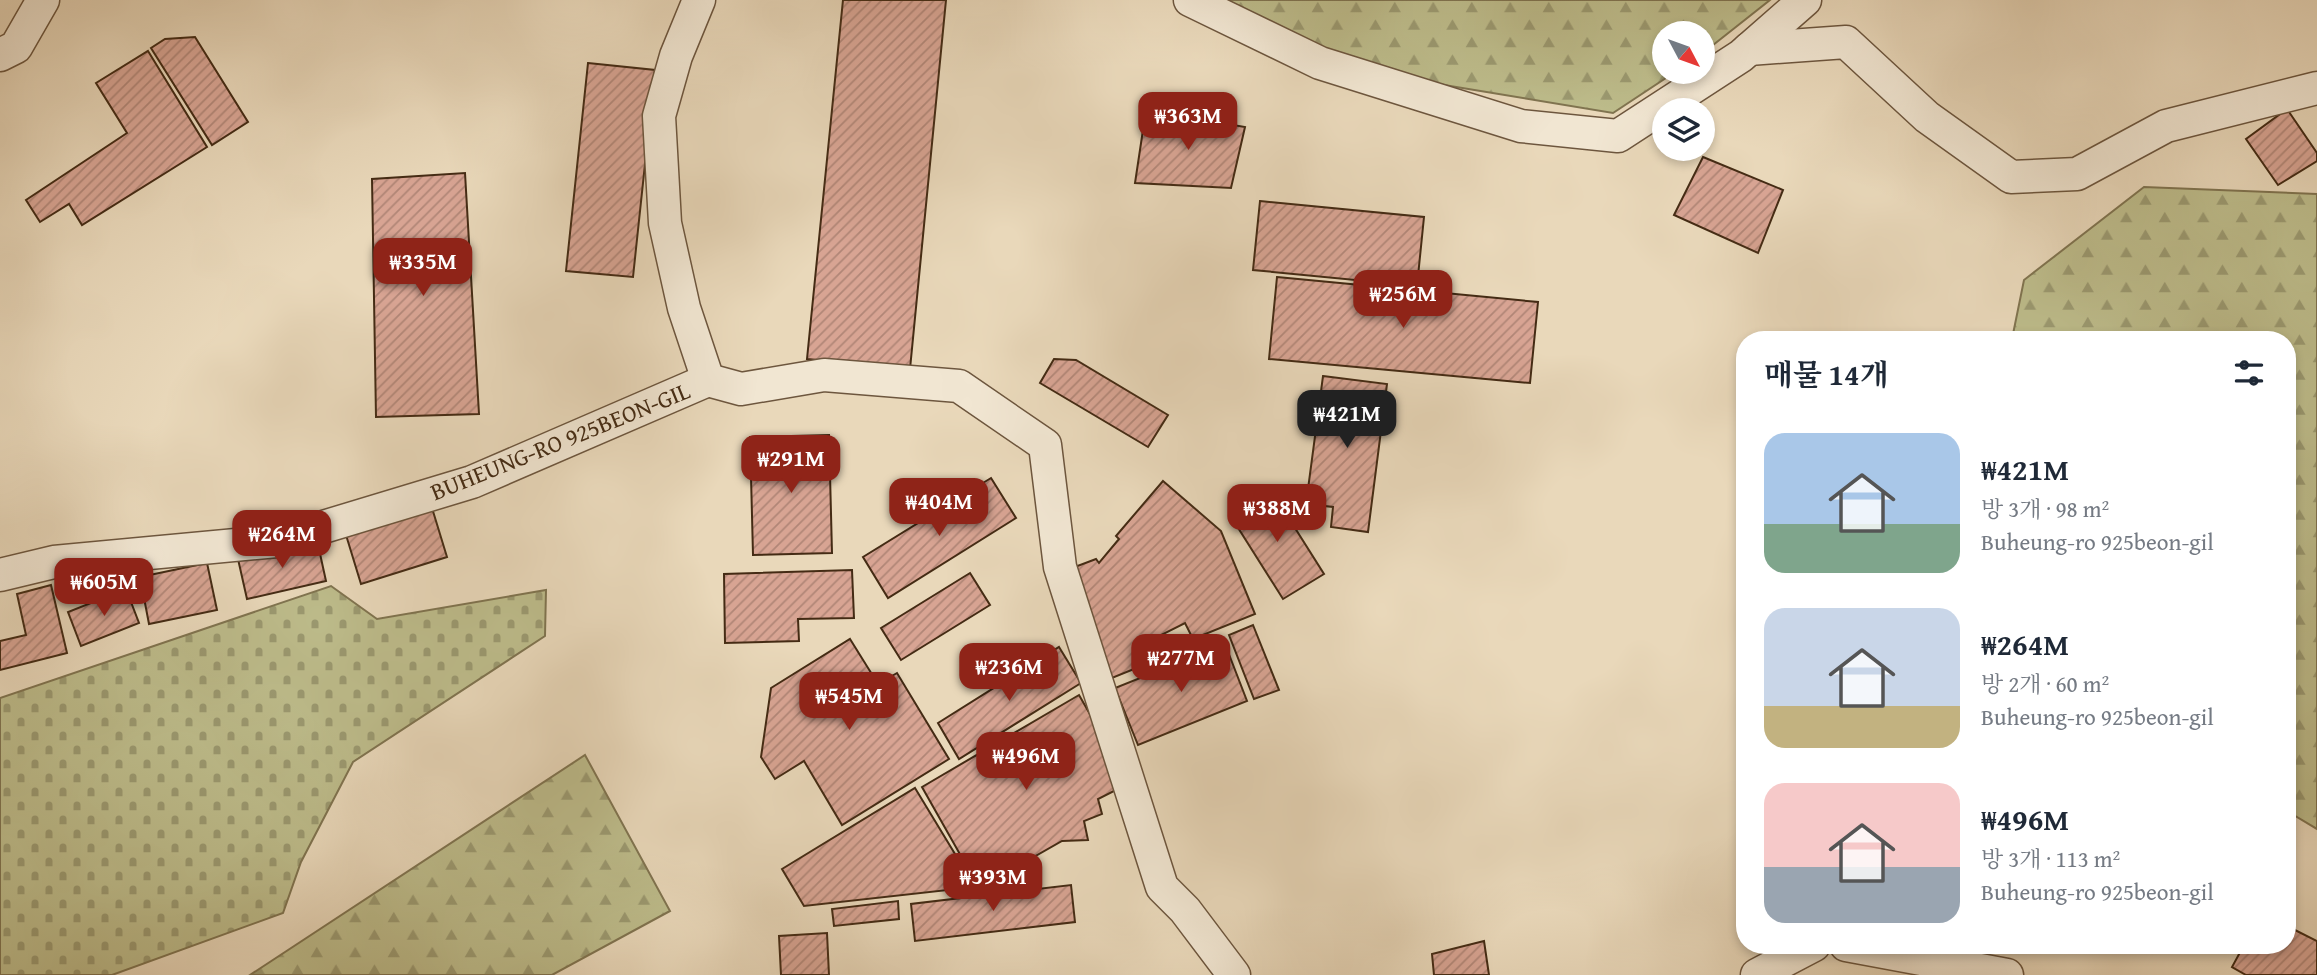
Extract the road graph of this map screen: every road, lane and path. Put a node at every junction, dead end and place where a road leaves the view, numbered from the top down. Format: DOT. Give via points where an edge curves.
graph roads {
  1 [pos="43,0"];
  2 [pos="699,0"];
  3 [pos="1190,0"];
  4 [pos="1805,0"];
  5 [pos="1749,49"];
  6 [pos="0,55"];
  7 [pos="2317,88"];
  8 [pos="708,380"];
  9 [pos="0,575"];
  10 [pos="1797,954"];
  11 [pos="1894,954"];
  12 [pos="1234,975"];
  13 [pos="1757,975"];
  14 [pos="2007,975"];
  1 -- 6 [label="street" via="16,47"];
  2 -- 8 [label="street, BUHEUNG-RO 925BEON-GIL" via="659,116 665,223 684,307"];
  3 -- 5 [label="street" via="1320,63 1521,125 1618,135"];
  4 -- 5 [label="street"];
  5 -- 7 [label="street" via="1846,42 1927,117 2011,177 2077,174 2166,126"];
  8 -- 9 [label="street, BUHEUNG-RO 925BEON-GIL" via="472,482 277,541 54,562"];
  8 -- 12 [label="street, BUHEUNG-RO 925BEON-GIL" via="741,389 824,375 959,386 1045,444 1060,567 1162,887"];
  10 -- 13 [label="street"];
  11 -- 14 [label="street"];
}
